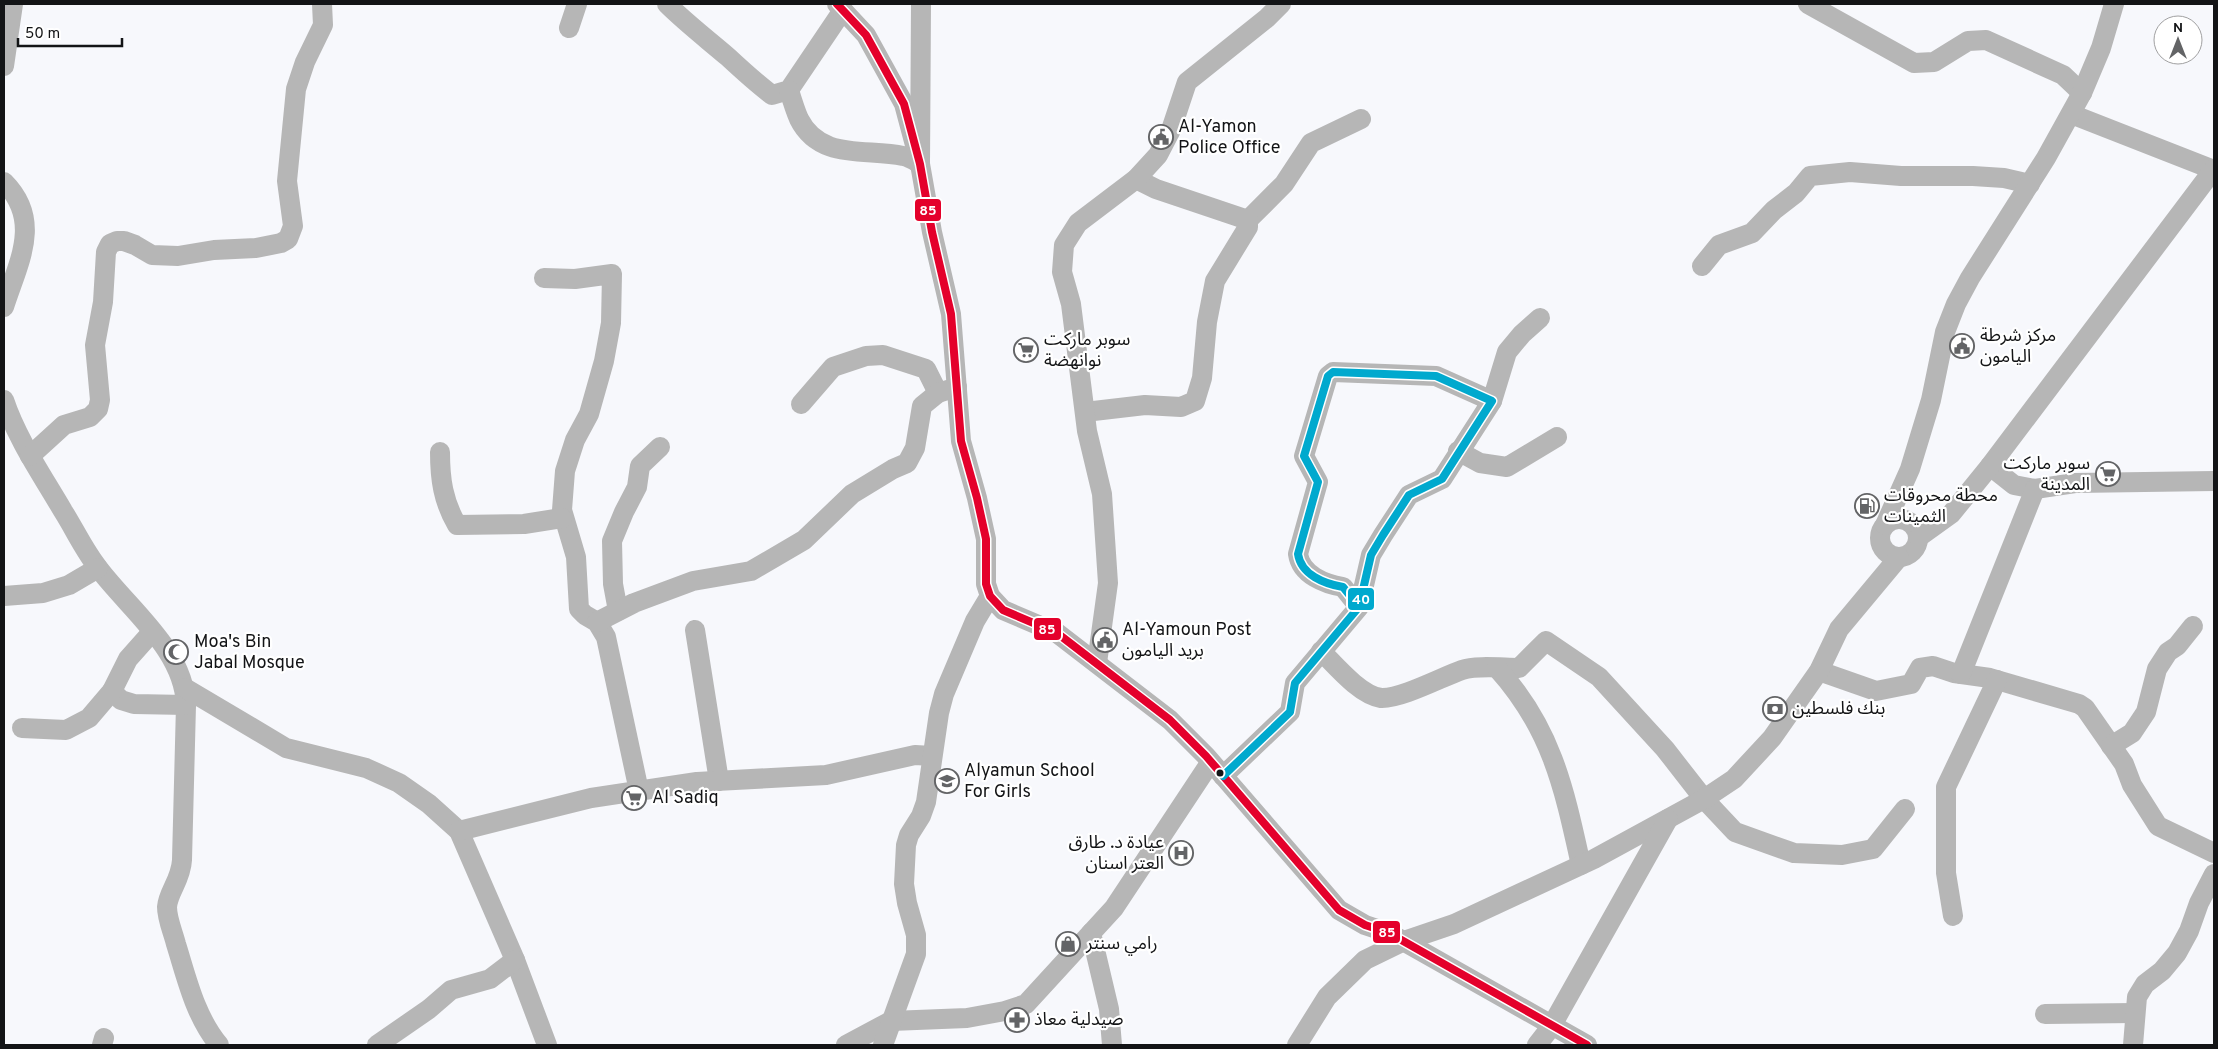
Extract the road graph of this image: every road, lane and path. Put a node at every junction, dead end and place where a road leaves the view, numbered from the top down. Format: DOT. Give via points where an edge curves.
graph roads {
  1 [pos="13,4"];
  2 [pos="322,4"];
  3 [pos="577,4"];
  4 [pos="667,4"];
  5 [pos="921,4"];
  6 [pos="1280,4"];
  7 [pos="1808,4"];
  8 [pos="2114,4"];
  9 [pos="840,7"];
  10 [pos="569,28"];
  11 [pos="4,66"];
  12 [pos="788,90"];
  13 [pos="2082,93"];
  14 [pos="2071,114"];
  15 [pos="1362,119"];
  16 [pos="920,164"];
  17 [pos="2214,170"];
  18 [pos="1136,179"];
  19 [pos="4,182"];
  20 [pos="2030,184"];
  21 [pos="1248,220"];
  22 [pos="1702,266"];
  23 [pos="544,278"];
  24 [pos="4,306"];
  25 [pos="1540,318"];
  26 [pos="957,387"];
  27 [pos="938,393"];
  28 [pos="4,400"];
  29 [pos="1492,402"];
  30 [pos="801,404"];
  31 [pos="1085,412"];
  32 [pos="1557,437"];
  33 [pos="660,447"];
  34 [pos="1458,451"];
  35 [pos="440,452"];
  36 [pos="30,456"];
  37 [pos="1990,466"];
  38 [pos="2214,481"];
  39 [pos="2035,489"];
  40 [pos="562,518"];
  41 [pos="1885,524"];
  42 [pos="1919,536"];
  43 [pos="1899,557"];
  44 [pos="98,568"];
  45 [pos="4,596"];
  46 [pos="990,596"];
  47 [pos="1359,607"];
  48 [pos="618,611"];
  49 [pos="596,622"];
  50 [pos="2193,626"];
  51 [pos="695,630"];
  52 [pos="152,632"];
  53 [pos="1321,651"];
  54 [pos="1097,663"];
  55 [pos="1497,668"];
  56 [pos="1819,671"];
  57 [pos="1961,674"];
  58 [pos="1997,680"];
  59 [pos="112,691"];
  60 [pos="186,696"];
  61 [pos="22,728"];
  62 [pos="2111,746"];
  63 [pos="932,756"];
  64 [pos="1216,770"];
  65 [pos="719,781"];
  66 [pos="639,791"];
  67 [pos="1704,799"];
  68 [pos="1905,809"];
  69 [pos="1668,819"];
  70 [pos="460,831"];
  71 [pos="2214,853"];
  72 [pos="1581,865"];
  73 [pos="2214,874"];
  74 [pos="1953,916"];
  75 [pos="1091,933"];
  76 [pos="1404,942"];
  77 [pos="515,960"];
  78 [pos="2135,1013"];
  79 [pos="2045,1014"];
  80 [pos="892,1021"];
  81 [pos="1551,1027"];
  82 [pos="219,1045"];
  83 [pos="377,1045"];
  84 [pos="547,1045"];
  85 [pos="846,1045"];
  86 [pos="883,1045"];
  87 [pos="1112,1045"];
  88 [pos="1296,1045"];
  89 [pos="1538,1045"];
  90 [pos="1587,1045"];
  91 [pos="2133,1045"];
  1 -- 11 [label="street"];
  2 -- 36 [label="street" via="323,25 296,89 286,181 293,226 288,238 281,243 256,248 178,256 152,256 124,241 110,244 106,252 103,302 95,344 98,409 90,417 64,425"];
  3 -- 10 [label="street"];
  4 -- 12 [label="street" via="685,23 772,95"];
  5 -- 16 [label="street"];
  6 -- 18 [label="street" via="1187,82 1165,143"];
  7 -- 13 [label="street" via="1914,63 1934,62 1968,41 1986,40 2063,75"];
  8 -- 13 [label="street" via="2101,48"];
  9 -- 12 [label="street"];
  9 -- 16 [label="street" via="872,45 904,104"];
  12 -- 16 [label="street" via="800,120 814,138 833,148 862,154 904,156"];
  13 -- 14 [label="street"];
  14 -- 17 [label="street"];
  14 -- 20 [label="street"];
  15 -- 21 [label="street" via="1310,142 1284,184"];
  16 -- 26 [label="street" via="951,314"];
  17 -- 37 [label="street"];
  18 -- 21 [label="street" via="1182,199"];
  18 -- 31 [label="street" via="1078,223 1062,254 1062,272 1072,304"];
  19 -- 24 [label="street" via="19,203 26,232"];
  20 -- 22 [label="street" via="2004,178 1850,172 1810,176 1796,194 1774,210 1752,233 1719,245"];
  20 -- 41 [label="street" via="1970,278 1953,311 1910,468"];
  21 -- 31 [label="street" via="1248,227 1215,281 1202,378 1195,401 1181,407 1145,405"];
  23 -- 40 [label="street" via="575,279 612,274 612,323 589,414 575,440 565,471"];
  25 -- 29 [label="street" via="1507,352"];
  26 -- 27 [label="street"];
  26 -- 46 [label="street" via="961,442 986,539 986,584"];
  27 -- 30 [label="street" via="926,369 883,355 866,356 833,367"];
  27 -- 48 [label="street" via="922,406 915,448 906,463 852,494 804,540 751,571 693,582"];
  28 -- 36 [label="street"];
  29 -- 34 [label="street"];
  29 -- 47 [label="street" via="1436,376 1333,372 1328,376 1304,456 1318,482 1298,560 1307,573 1344,588"];
  31 -- 54 [label="street" via="1102,494 1108,583"];
  32 -- 34 [label="street" via="1507,467 1480,464"];
  33 -- 48 [label="street" via="640,466 637,487 612,541 613,584"];
  34 -- 47 [label="street" via="1442,479 1409,495 1370,555"];
  35 -- 40 [label="street" via="440,479 447,509 457,525 524,524"];
  36 -- 44 [label="street"];
  37 -- 39 [label="street" via="2014,485"];
  37 -- 42 [label="street" via="1951,514"];
  38 -- 39 [label="street" via="2075,483"];
  39 -- 57 [label="street"];
  40 -- 49 [label="street" via="576,557 579,608"];
  41 -- 42 [label="street" via="1897,519 1909,521"];
  41 -- 43 [label="street" via="1880,536 1883,548"];
  42 -- 43 [label="street" via="1915,549"];
  43 -- 56 [label="street" via="1839,629"];
  44 -- 45 [label="street" via="60,588"];
  44 -- 52 [label="street"];
  46 -- 54 [label="street" via="1003,610 1057,633"];
  46 -- 63 [label="street" via="975,621 944,694"];
  47 -- 53 [label="street"];
  48 -- 49 [label="street"];
  49 -- 66 [label="street" via="606,636"];
  50 -- 62 [label="street" via="2157,669 2146,712 2132,732"];
  51 -- 65 [label="street"];
  52 -- 59 [label="street" via="128,659"];
  52 -- 60 [label="street" via="172,657"];
  53 -- 55 [label="street" via="1364,691 1382,698 1406,693 1464,669"];
  53 -- 64 [label="street" via="1295,683 1290,712"];
  54 -- 64 [label="street" via="1170,720"];
  55 -- 67 [label="street" via="1519,668 1546,641 1599,677 1666,749"];
  55 -- 72 [label="street" via="1530,711 1549,747 1563,786"];
  56 -- 57 [label="street" via="1876,691 1911,684 1920,668 1933,666"];
  56 -- 67 [label="street" via="1755,758 1734,779"];
  57 -- 58 [label="street"];
  58 -- 62 [label="street" via="2079,704"];
  58 -- 74 [label="street" via="1946,787 1946,873"];
  59 -- 60 [label="street" via="121,700 134,704"];
  59 -- 61 [label="street" via="90,718 66,730"];
  60 -- 70 [label="street" via="286,748 366,768 399,783 430,804"];
  60 -- 82 [label="street" via="182,869 169,897 168,915 193,999"];
  62 -- 71 [label="street" via="2158,826"];
  63 -- 65 [label="street" via="915,755 826,775"];
  63 -- 80 [label="street" via="926,802 909,836 904,864 905,893 916,934 916,954"];
  64 -- 75 [label="street" via="1114,908"];
  64 -- 76 [label="street" via="1333,905 1359,922"];
  65 -- 66 [label="street"];
  66 -- 70 [label="street" via="591,798"];
  67 -- 68 [label="street" via="1735,832 1794,853 1842,855 1873,849"];
  67 -- 69 [label="street"];
  69 -- 72 [label="street"];
  69 -- 81 [label="street"];
  70 -- 77 [label="street"];
  72 -- 76 [label="street" via="1454,924"];
  73 -- 78 [label="street" via="2180,948 2170,963 2141,990"];
  75 -- 80 [label="street" via="1026,1004 967,1018"];
  75 -- 87 [label="street" via="1109,1009"];
  76 -- 81 [label="street"];
  76 -- 88 [label="street" via="1365,960 1327,997"];
  77 -- 83 [label="street" via="490,979 451,990"];
  77 -- 84 [label="street"];
  78 -- 79 [label="street"];
  78 -- 91 [label="street"];
  80 -- 85 [label="street"];
  80 -- 86 [label="street"];
  81 -- 89 [label="street"];
  81 -- 90 [label="street"];
}
